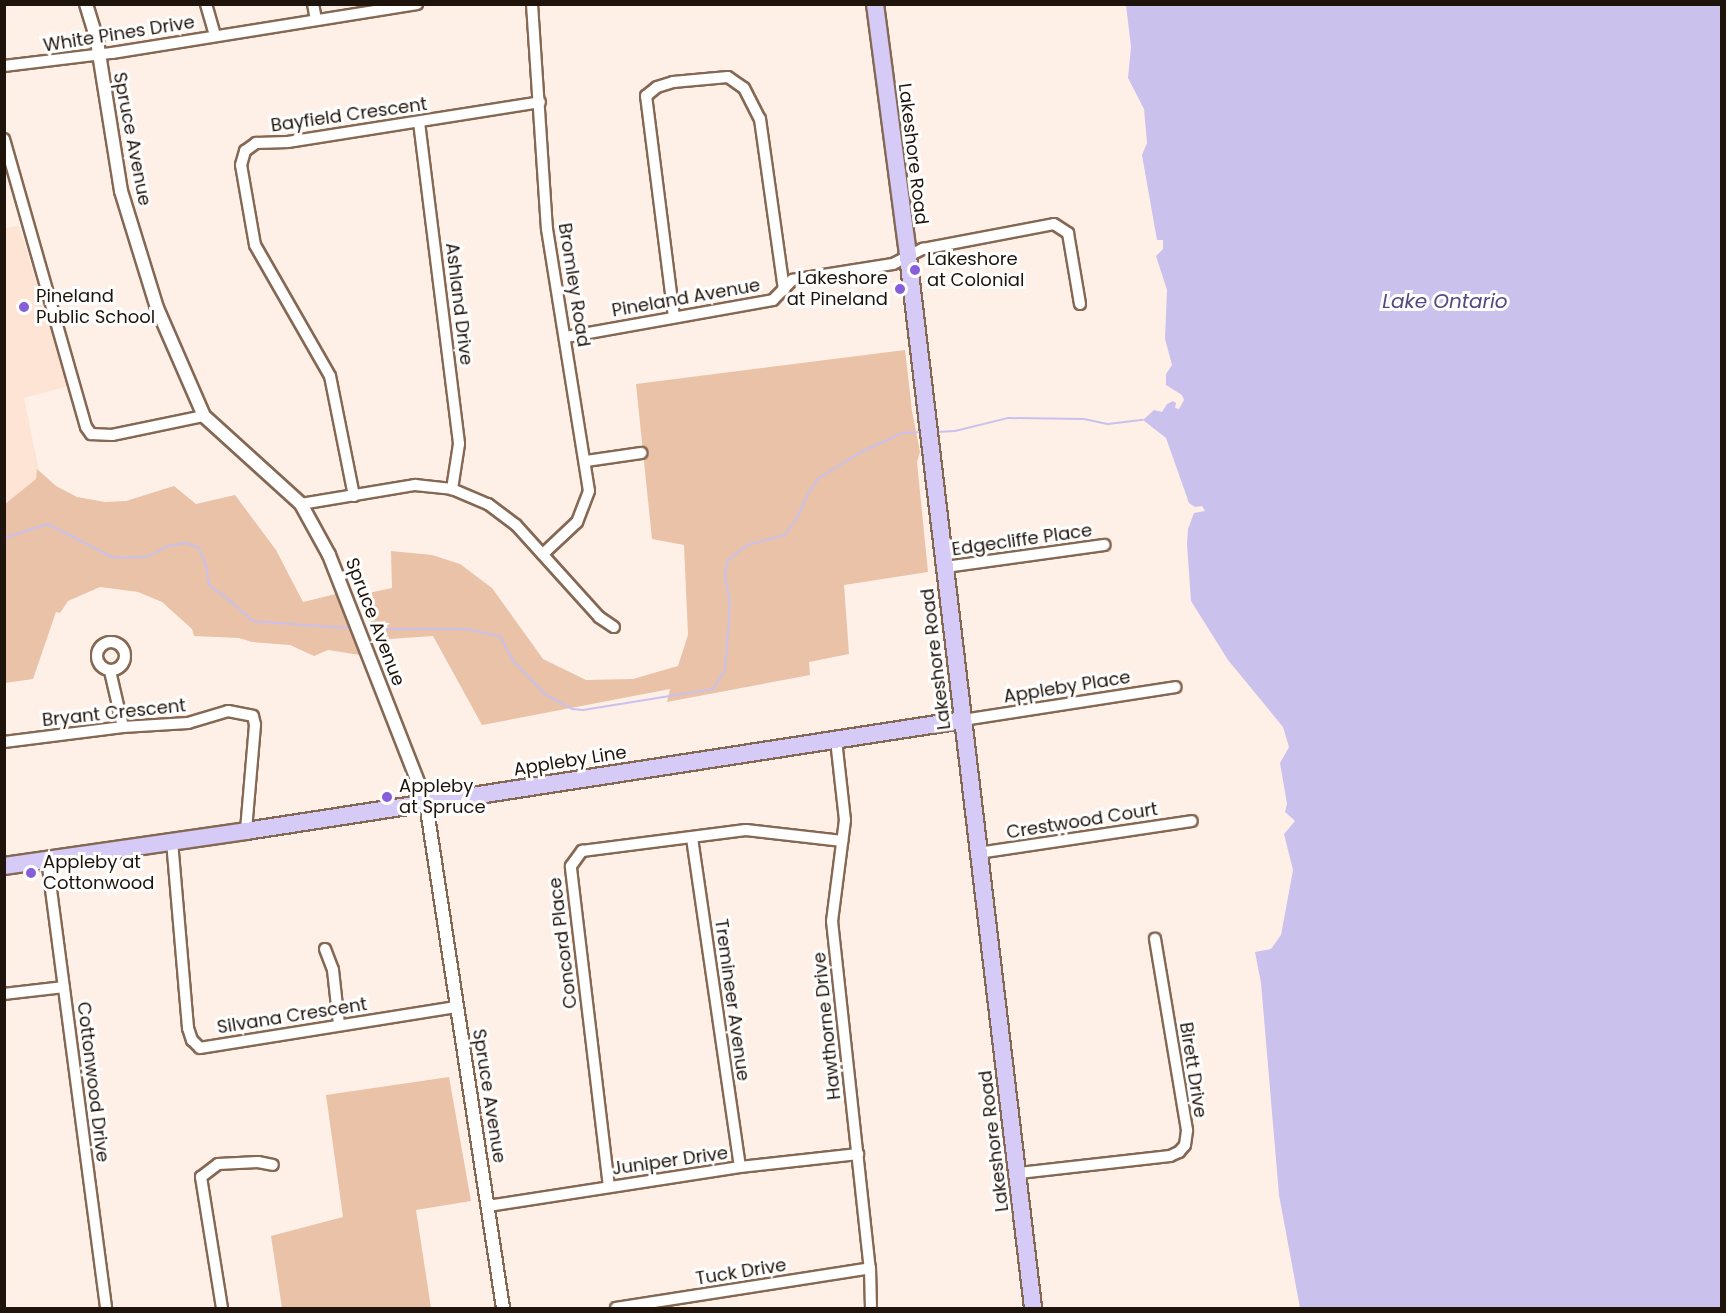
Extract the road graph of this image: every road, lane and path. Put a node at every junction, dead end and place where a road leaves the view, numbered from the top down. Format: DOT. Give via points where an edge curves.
graph roads {
  1 [pos="86,4"];
  2 [pos="206,4"];
  3 [pos="313,4"];
  4 [pos="417,4"];
  5 [pos="532,4"];
  6 [pos="875,4"];
  7 [pos="316,20"];
  8 [pos="215,36"];
  9 [pos="99,55"];
  10 [pos="4,66"];
  11 [pos="540,102"];
  12 [pos="419,122"];
  13 [pos="4,139"];
  14 [pos="7,159"];
  15 [pos="908,256"];
  16 [pos="784,290"];
  17 [pos="1080,304"];
  18 [pos="674,317"];
  19 [pos="566,337"];
  20 [pos="204,416"];
  21 [pos="641,453"];
  22 [pos="586,461"];
  23 [pos="452,489"];
  24 [pos="354,496"];
  25 [pos="301,504"];
  26 [pos="1104,545"];
  27 [pos="543,554"];
  28 [pos="945,567"];
  29 [pos="614,627"];
  30 [pos="110,671"];
  31 [pos="1176,687"];
  32 [pos="963,720"];
  33 [pos="123,728"];
  34 [pos="836,740"];
  35 [pos="4,742"];
  36 [pos="426,803"];
  37 [pos="1192,821"];
  38 [pos="246,831"];
  39 [pos="692,838"];
  40 [pos="172,841"];
  41 [pos="842,841"];
  42 [pos="978,853"];
  43 [pos="47,859"];
  44 [pos="4,866"];
  45 [pos="1155,939"];
  46 [pos="325,950"];
  47 [pos="64,987"];
  48 [pos="4,994"];
  49 [pos="456,1007"];
  50 [pos="339,1024"];
  51 [pos="858,1154"];
  52 [pos="273,1165"];
  53 [pos="740,1167"];
  54 [pos="1019,1173"];
  55 [pos="609,1187"];
  56 [pos="488,1206"];
  57 [pos="870,1268"];
  58 [pos="105,1308"];
  59 [pos="222,1308"];
  60 [pos="503,1308"];
  61 [pos="616,1308"];
  62 [pos="872,1308"];
  63 [pos="1033,1308"];
  1 -- 9 [label="street, Spruce Avenue"];
  2 -- 8 [label="street"];
  3 -- 7 [label="street"];
  4 -- 7 [label="street, White Pines Drive"];
  5 -- 11 [label="street, Bromley Road"];
  6 -- 15 [label="main road, Lakeshore Road"];
  7 -- 8 [label="street, White Pines Drive"];
  8 -- 9 [label="street, White Pines Drive"];
  9 -- 10 [label="street, White Pines Drive"];
  9 -- 20 [label="street, Spruce Avenue" via="121,191 157,308"];
  11 -- 12 [label="street, Bayfield Crescent"];
  11 -- 19 [label="street, Bromley Road" via="547,229"];
  12 -- 23 [label="street, Ashland Drive" via="459,444"];
  12 -- 24 [label="street, Bayfield Crescent" via="288,142 256,143 245,151 240,165 255,245 330,376"];
  13 -- 14 [label="street"];
  14 -- 20 [label="street" via="91,434 112,435"];
  15 -- 16 [label="street, Pineland Avenue" via="893,264 792,280"];
  15 -- 17 [label="street, Pineland Avenue" via="923,249 1054,224 1068,232"];
  15 -- 28 [label="main road, Lakeshore Road"];
  16 -- 18 [label="street, Pineland Avenue" via="773,300"];
  16 -- 18 [label="street" via="760,119 744,88 728,77 673,82 646,96"];
  18 -- 19 [label="street, Pineland Avenue"];
  19 -- 22 [label="street, Bromley Road"];
  20 -- 25 [label="street, Spruce Avenue"];
  21 -- 22 [label="street"];
  22 -- 27 [label="street, Bromley Road" via="589,491 577,522"];
  23 -- 24 [label="street" via="415,485"];
  23 -- 27 [label="street" via="488,504 516,525"];
  24 -- 25 [label="street"];
  25 -- 36 [label="street, Spruce Avenue" via="329,555"];
  26 -- 28 [label="street, Edgecliffe Place"];
  27 -- 29 [label="street" via="599,617"];
  28 -- 32 [label="main road, Lakeshore Road"];
  30 -- 33 [label="street"];
  31 -- 32 [label="street, Appleby Place"];
  32 -- 34 [label="main road, Appleby Line"];
  32 -- 42 [label="main road, Lakeshore Road"];
  33 -- 35 [label="street, Bryant Crescent"];
  33 -- 38 [label="street, Bryant Crescent" via="188,723 228,711 253,716"];
  34 -- 36 [label="main road, Appleby Line"];
  34 -- 41 [label="street, Hawthorne Drive" via="844,810"];
  36 -- 38 [label="main road, Appleby Line"];
  36 -- 49 [label="street, Spruce Avenue"];
  37 -- 42 [label="street, Crestwood Court"];
  38 -- 40 [label="main road, Appleby Line"];
  39 -- 41 [label="street, Concord Place" via="746,830"];
  39 -- 53 [label="street, Tremineer Avenue"];
  39 -- 55 [label="street, Concord Place" via="582,851 571,866"];
  40 -- 43 [label="main road, Appleby Line"];
  40 -- 50 [label="street, Silvana Crescent" via="192,1040 200,1048"];
  41 -- 51 [label="street, Hawthorne Drive" via="832,921"];
  42 -- 54 [label="main road, Lakeshore Road"];
  43 -- 44 [label="main road, Appleby Line"];
  43 -- 47 [label="street, Cottonwood Drive"];
  45 -- 54 [label="street, Birett Drive" via="1186,1130 1185,1145 1170,1156"];
  46 -- 50 [label="street" via="333,969"];
  47 -- 48 [label="street"];
  47 -- 58 [label="street, Cottonwood Drive"];
  49 -- 50 [label="street, Silvana Crescent"];
  49 -- 56 [label="street, Spruce Avenue"];
  51 -- 53 [label="street, Juniper Drive"];
  51 -- 57 [label="street, Hawthorne Drive"];
  52 -- 59 [label="street" via="218,1164 201,1177"];
  53 -- 55 [label="street, Juniper Drive"];
  54 -- 63 [label="main road, Lakeshore Road"];
  55 -- 56 [label="street, Juniper Drive"];
  56 -- 60 [label="street, Spruce Avenue"];
  57 -- 61 [label="street, Tuck Drive"];
  57 -- 62 [label="street, Hawthorne Drive"];
}
